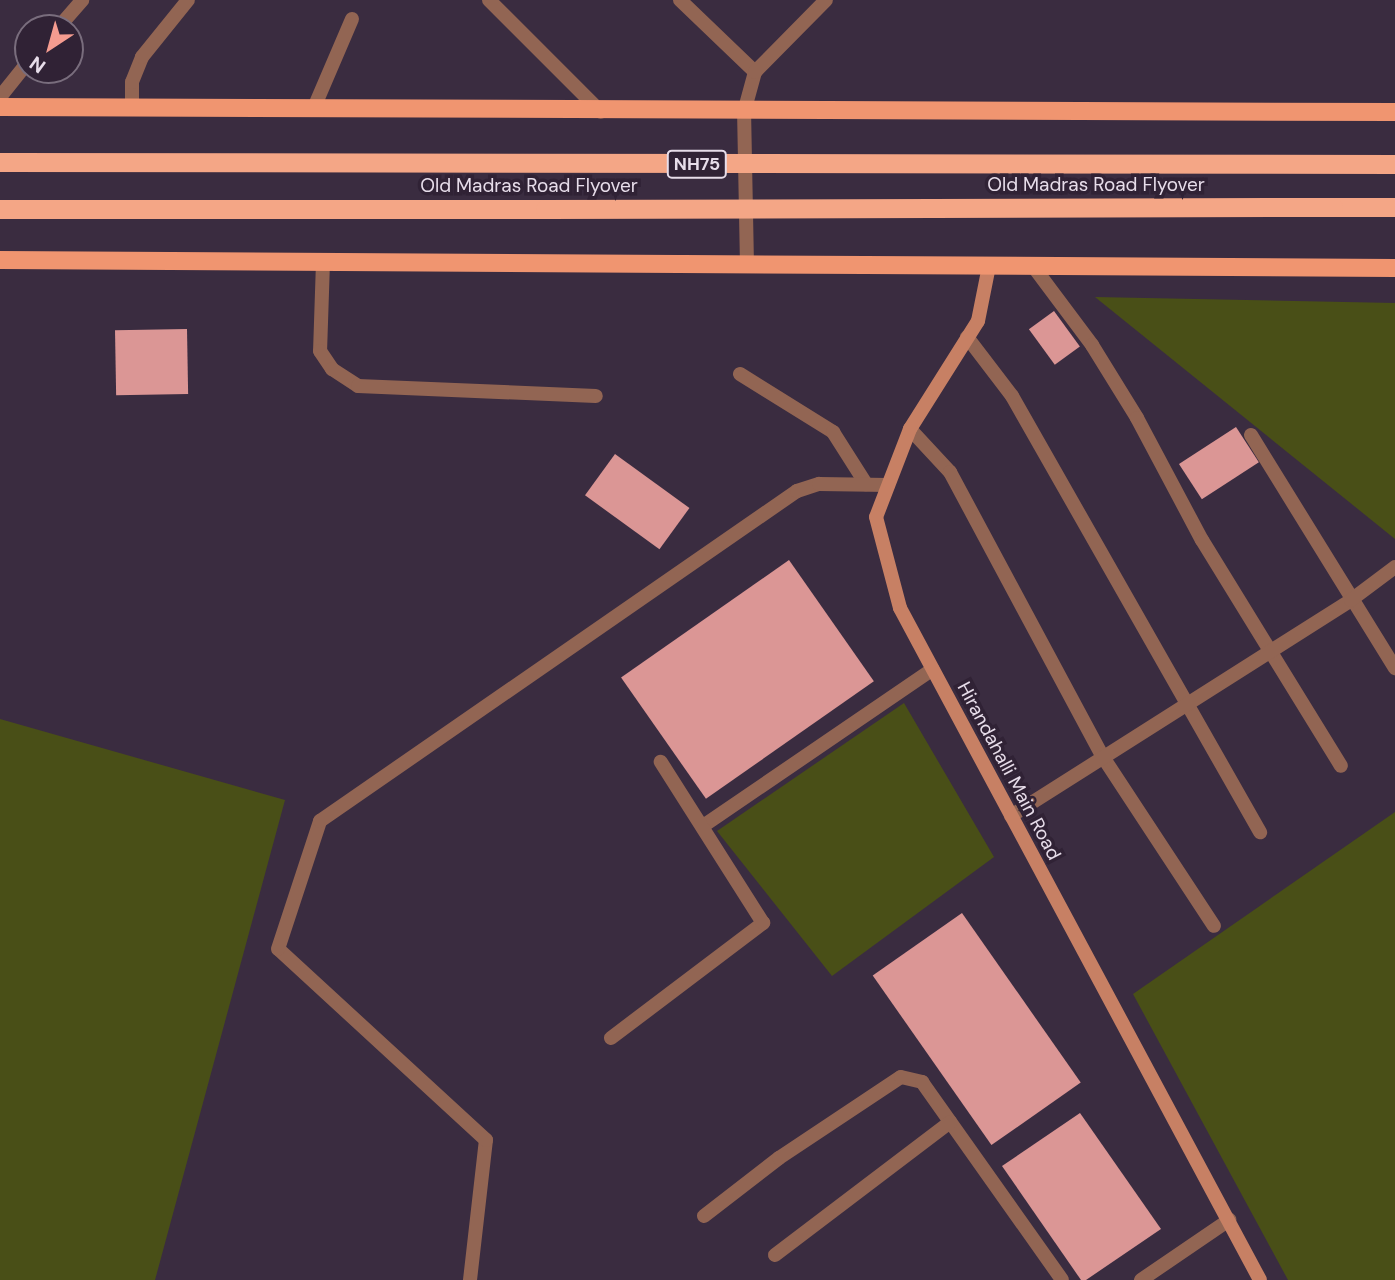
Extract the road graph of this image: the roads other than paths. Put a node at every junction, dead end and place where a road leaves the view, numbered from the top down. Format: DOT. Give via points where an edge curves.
graph roads {
  1 [pos="82,0"];
  2 [pos="188,0"];
  3 [pos="489,0"];
  4 [pos="680,0"];
  5 [pos="826,0"];
  6 [pos="70,14"];
  7 [pos="352,19"];
  8 [pos="755,72"];
  9 [pos="14,80"];
  10 [pos="0,97"];
  11 [pos="0,107"];
  12 [pos="132,108"];
  13 [pos="313,110"];
  14 [pos="601,112"];
  15 [pos="744,112"];
  16 [pos="1395,112"];
  17 [pos="0,162"];
  18 [pos="1395,164"];
  19 [pos="1395,207"];
  20 [pos="0,209"];
  21 [pos="0,260"];
  22 [pos="323,262"];
  23 [pos="747,265"];
  24 [pos="989,266"];
  25 [pos="1033,266"];
  26 [pos="1395,268"];
  27 [pos="967,337"];
  28 [pos="740,374"];
  29 [pos="596,396"];
  30 [pos="909,429"];
  31 [pos="1251,435"];
  32 [pos="866,484"];
  33 [pos="888,485"];
  34 [pos="1395,567"];
  35 [pos="1350,600"];
  36 [pos="1270,650"];
  37 [pos="1395,668"];
  38 [pos="933,669"];
  39 [pos="1184,706"];
  40 [pos="1103,757"];
  41 [pos="661,762"];
  42 [pos="1342,766"];
  43 [pos="1011,816"];
  44 [pos="703,826"];
  45 [pos="1260,832"];
  46 [pos="1214,926"];
  47 [pos="611,1038"];
  48 [pos="950,1122"];
  49 [pos="704,1216"];
  50 [pos="1228,1220"];
  51 [pos="775,1255"];
  52 [pos="1259,1279"];
  53 [pos="470,1280"];
  54 [pos="1062,1280"];
  55 [pos="1141,1280"];
  1 -- 6 [label="street"];
  2 -- 12 [label="street" via="142,57 132,82"];
  3 -- 14 [label="street"];
  4 -- 8 [label="street"];
  5 -- 8 [label="street"];
  7 -- 13 [label="street"];
  8 -- 15 [label="street"];
  9 -- 10 [label="street"];
  11 -- 12 [label="main road"];
  12 -- 13 [label="main road"];
  13 -- 14 [label="main road"];
  14 -- 15 [label="main road"];
  15 -- 16 [label="main road"];
  15 -- 23 [label="street"];
  17 -- 18 [label="highway, Old Madras Road Flyover / NH75, bridge"];
  19 -- 20 [label="highway, Old Madras Road Flyover, bridge"];
  21 -- 22 [label="main road"];
  22 -- 23 [label="main road"];
  22 -- 29 [label="street" via="320,351 332,369 358,386"];
  23 -- 24 [label="main road"];
  24 -- 25 [label="main road"];
  24 -- 27 [label="main road, Hirandahalli Main Road" via="978,321"];
  25 -- 26 [label="main road"];
  25 -- 36 [label="street" via="1131,407 1202,540"];
  27 -- 30 [label="main road, Hirandahalli Main Road"];
  27 -- 39 [label="street" via="1012,396 1052,464"];
  28 -- 32 [label="street" via="833,432"];
  30 -- 33 [label="main road, Hirandahalli Main Road"];
  30 -- 40 [label="street" via="950,472"];
  31 -- 35 [label="street"];
  32 -- 33 [label="street"];
  32 -- 53 [label="street" via="819,484 797,491 320,821 278,949 486,1140"];
  33 -- 38 [label="main road, Hirandahalli Main Road" via="876,517 900,608"];
  34 -- 35 [label="street"];
  35 -- 36 [label="street"];
  35 -- 37 [label="street"];
  36 -- 39 [label="street"];
  36 -- 42 [label="street"];
  38 -- 43 [label="main road, Hirandahalli Main Road"];
  38 -- 44 [label="street"];
  39 -- 40 [label="street"];
  39 -- 45 [label="street"];
  40 -- 43 [label="street"];
  40 -- 46 [label="street"];
  41 -- 44 [label="street"];
  43 -- 50 [label="main road, Hirandahalli Main Road"];
  44 -- 47 [label="street" via="763,923"];
  48 -- 49 [label="street" via="922,1082 901,1077 779,1158"];
  48 -- 51 [label="street"];
  48 -- 54 [label="street"];
  50 -- 52 [label="main road, Hirandahalli Main Road"];
  50 -- 55 [label="street"];
}
